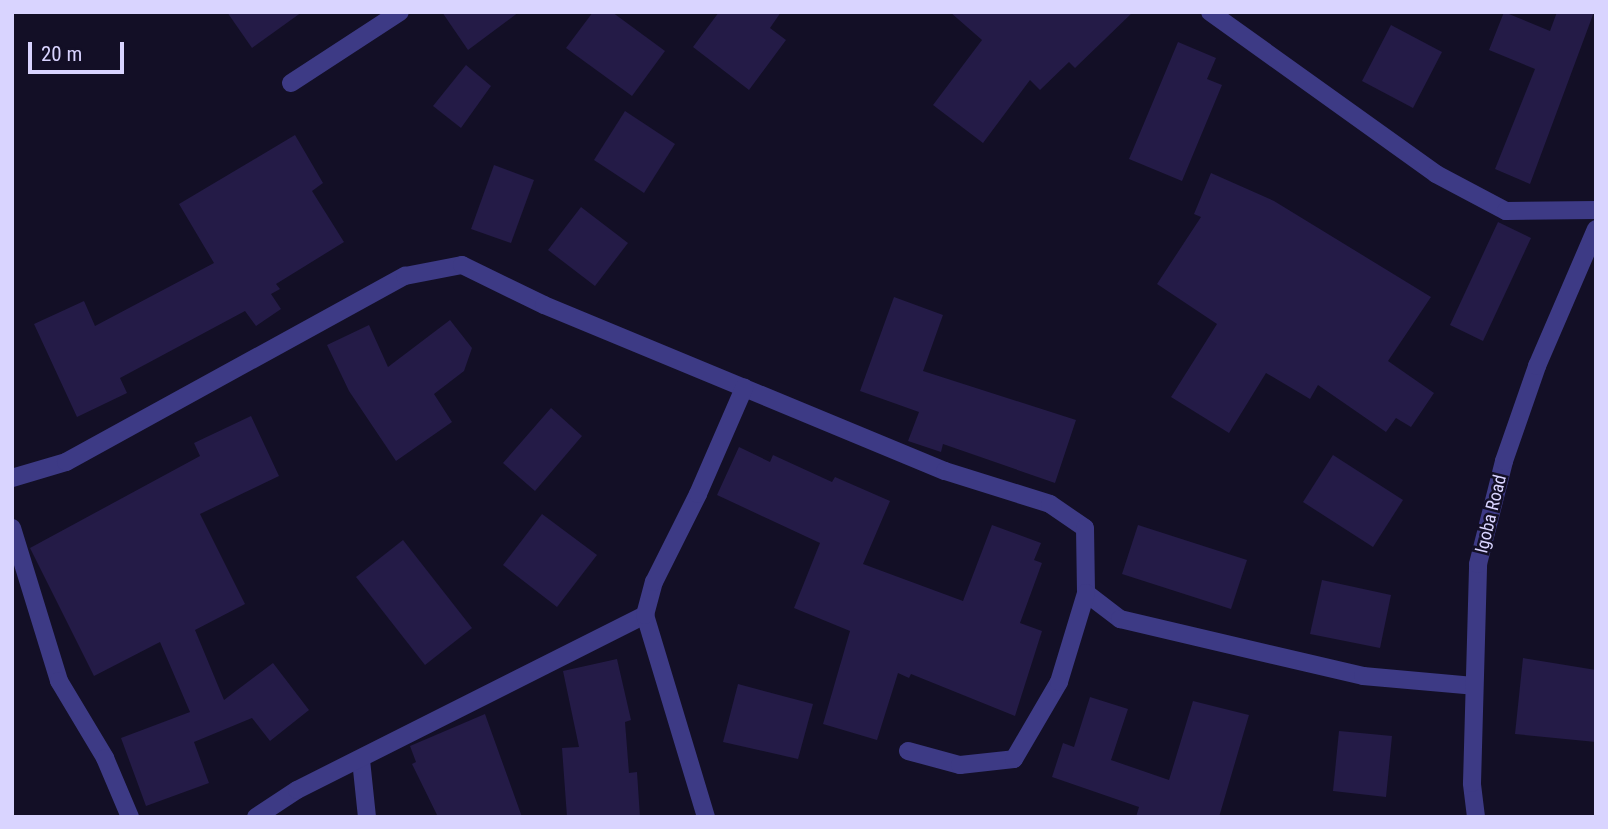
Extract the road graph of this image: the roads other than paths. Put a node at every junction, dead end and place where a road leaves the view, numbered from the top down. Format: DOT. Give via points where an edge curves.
graph roads {
  1 [pos="400,12"];
  2 [pos="1210,12"];
  3 [pos="291,82"];
  4 [pos="1596,210"];
  5 [pos="1596,229"];
  6 [pos="744,388"];
  7 [pos="12,478"];
  8 [pos="12,528"];
  9 [pos="1086,593"];
  10 [pos="645,615"];
  11 [pos="1474,686"];
  12 [pos="908,751"];
  13 [pos="361,760"];
  14 [pos="130,817"];
  15 [pos="256,817"];
  16 [pos="367,817"];
  17 [pos="706,817"];
  18 [pos="1476,817"];
  1 -- 3 [label="street"];
  2 -- 4 [label="street" via="1436,174 1506,211"];
  5 -- 11 [label="street, Igoba Road" via="1537,366 1504,461 1478,564"];
  6 -- 7 [label="street" via="544,305 462,265 405,276 66,463"];
  6 -- 9 [label="street" via="945,471 1050,504 1085,528"];
  6 -- 10 [label="street" via="654,582"];
  8 -- 14 [label="street" via="59,681 105,758"];
  9 -- 11 [label="street" via="1120,619 1159,630 1363,676"];
  9 -- 12 [label="street" via="1059,682 1014,759 960,765"];
  10 -- 13 [label="street"];
  10 -- 17 [label="street"];
  11 -- 18 [label="street, Igoba Road"];
  13 -- 15 [label="street" via="296,790"];
  13 -- 16 [label="street"];
}
